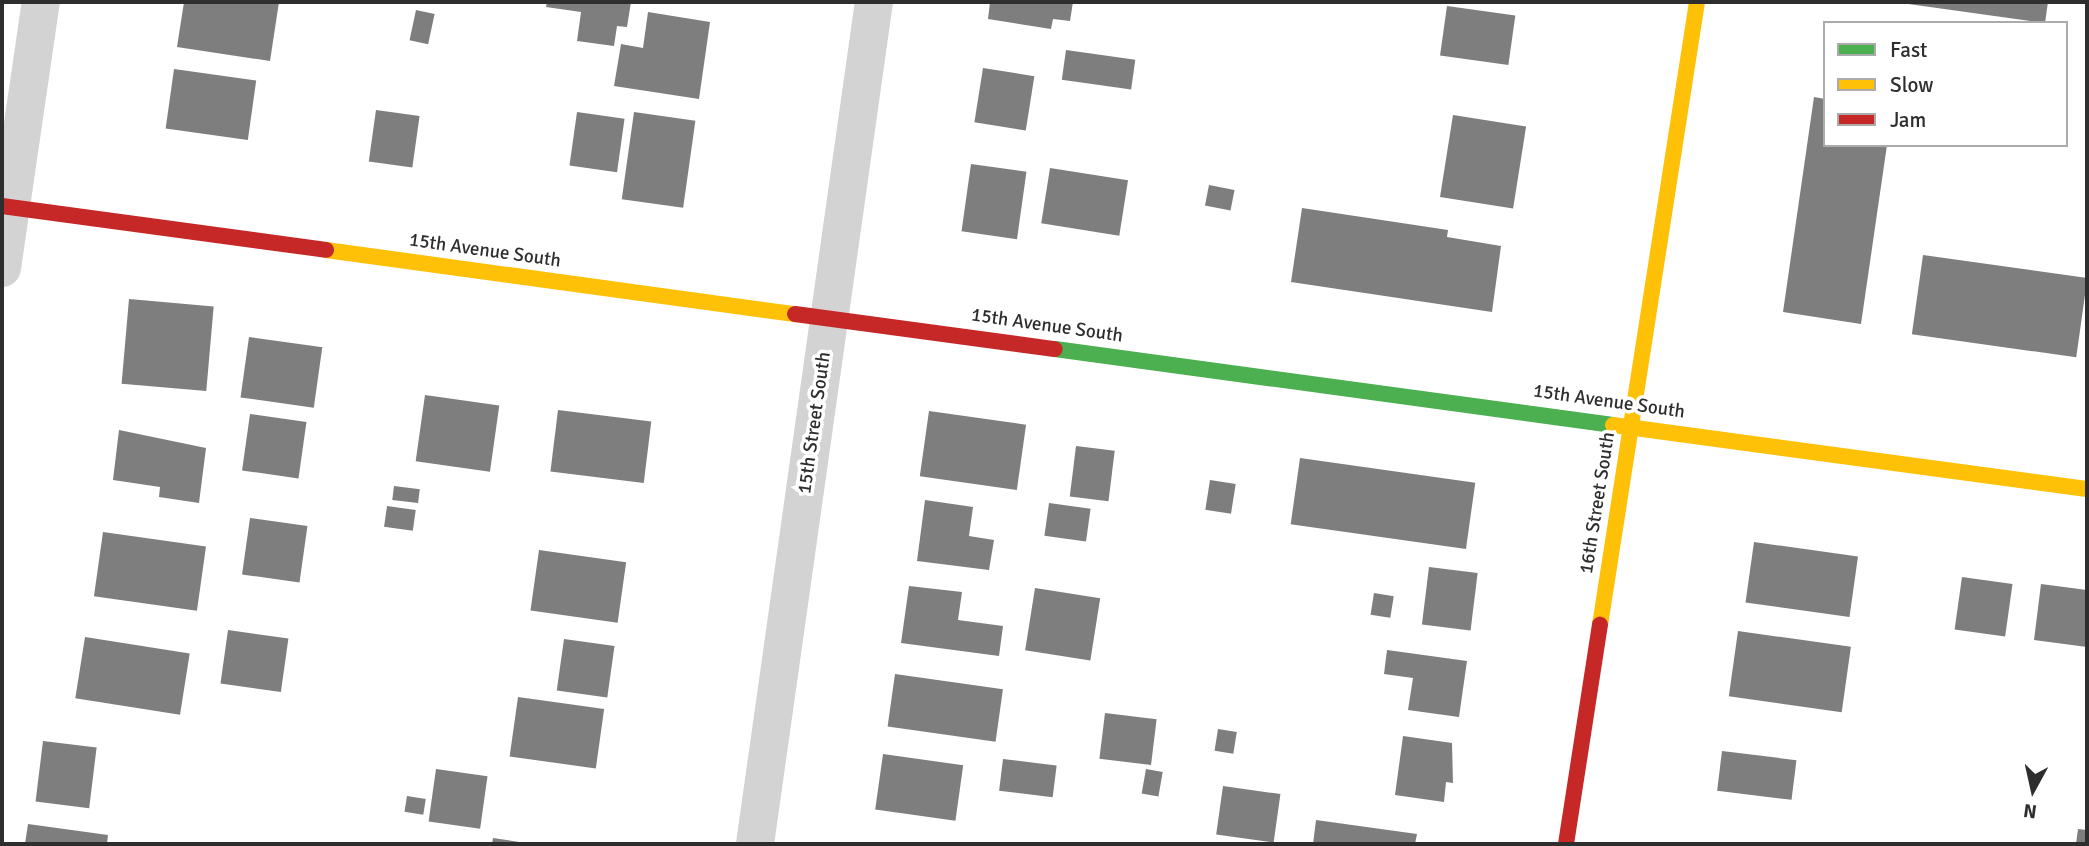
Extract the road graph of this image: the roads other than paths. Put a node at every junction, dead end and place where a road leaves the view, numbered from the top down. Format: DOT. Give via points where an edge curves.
graph roads {
  1 [pos="41,2"];
  2 [pos="874,2"];
  3 [pos="1697,2"];
  4 [pos="6,206"];
  5 [pos="2,268"];
  6 [pos="830,318"];
  7 [pos="1631,426"];
  8 [pos="2087,489"];
  9 [pos="755,844"];
  10 [pos="1566,844"];
  1 -- 4 [label="street"];
  2 -- 6 [label="street, 15th Street South"];
  3 -- 7 [label="street, 16th Street South"];
  4 -- 5 [label="street"];
  4 -- 6 [label="street, 15th Avenue South"];
  6 -- 7 [label="street, 15th Avenue South"];
  6 -- 9 [label="street, 15th Street South"];
  7 -- 8 [label="street, 15th Avenue South"];
  7 -- 10 [label="street, 16th Street South"];
}
